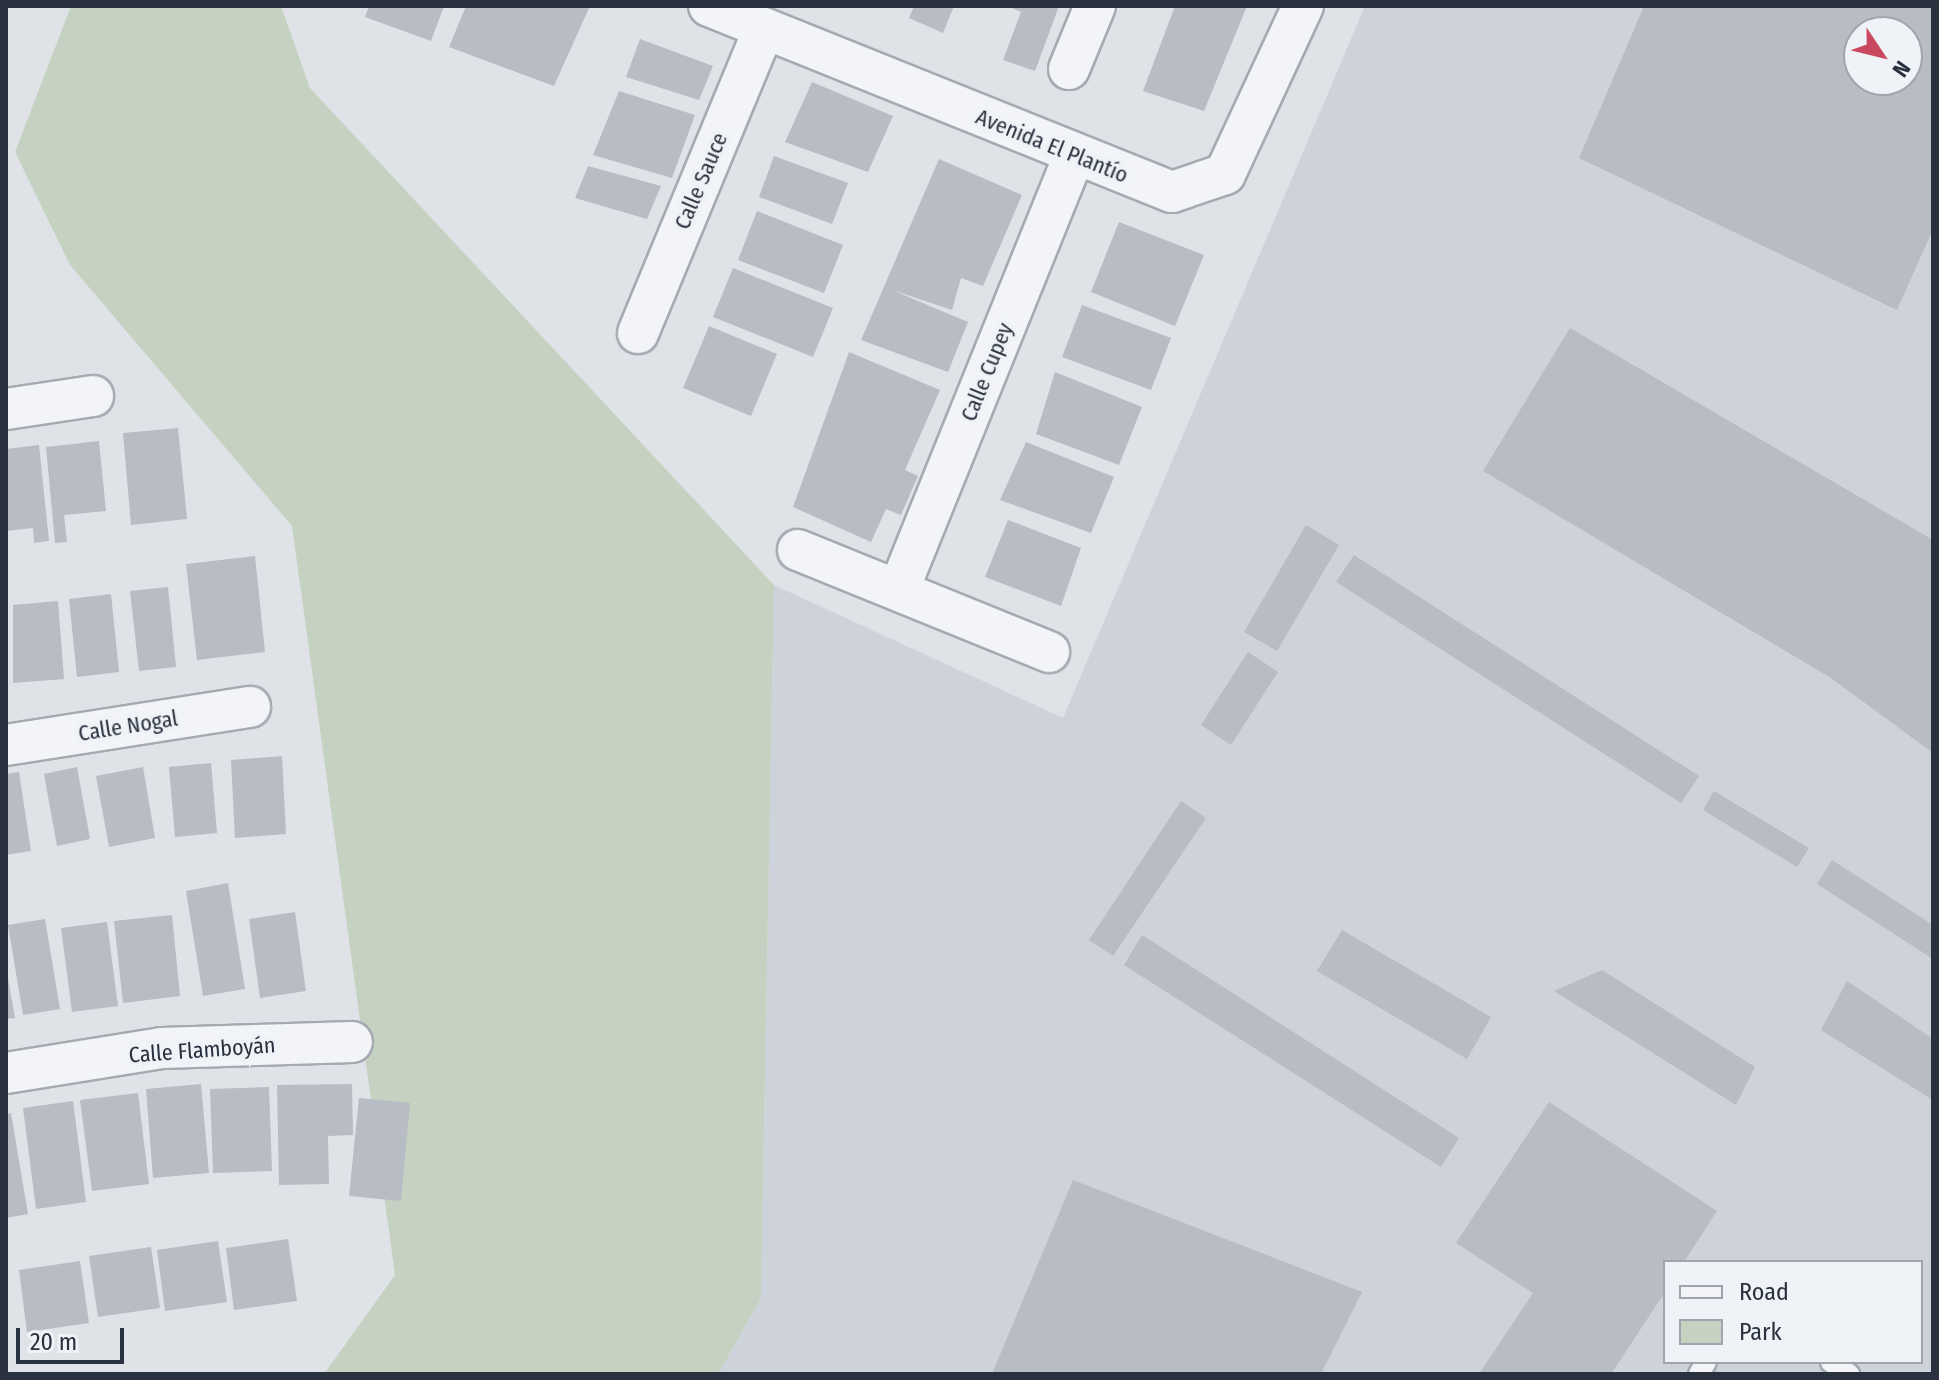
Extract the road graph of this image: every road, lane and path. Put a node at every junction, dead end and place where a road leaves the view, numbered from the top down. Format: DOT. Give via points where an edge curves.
graph roads {
  1 [pos="709,6"];
  2 [pos="1095,6"];
  3 [pos="1303,6"];
  4 [pos="764,29"];
  5 [pos="1069,69"];
  6 [pos="1074,156"];
  7 [pos="638,333"];
  8 [pos="93,396"];
  9 [pos="6,409"];
  10 [pos="798,550"];
  11 [pos="899,589"];
  12 [pos="1049,652"];
  13 [pos="250,707"];
  14 [pos="6,745"];
  15 [pos="352,1042"];
  16 [pos="6,1073"];
  1 -- 4 [label="street, Avenida El Plantío"];
  2 -- 5 [label="street"];
  3 -- 6 [label="street, Avenida El Plantío" via="1225,174 1172,192"];
  4 -- 6 [label="street, Avenida El Plantío"];
  4 -- 7 [label="street, Calle Sauce"];
  6 -- 11 [label="street, Calle Cupey"];
  8 -- 9 [label="street"];
  10 -- 11 [label="street"];
  11 -- 12 [label="street"];
  13 -- 14 [label="street, Calle Nogal"];
  15 -- 16 [label="street, Calle Flamboyán" via="162,1048"];
}
